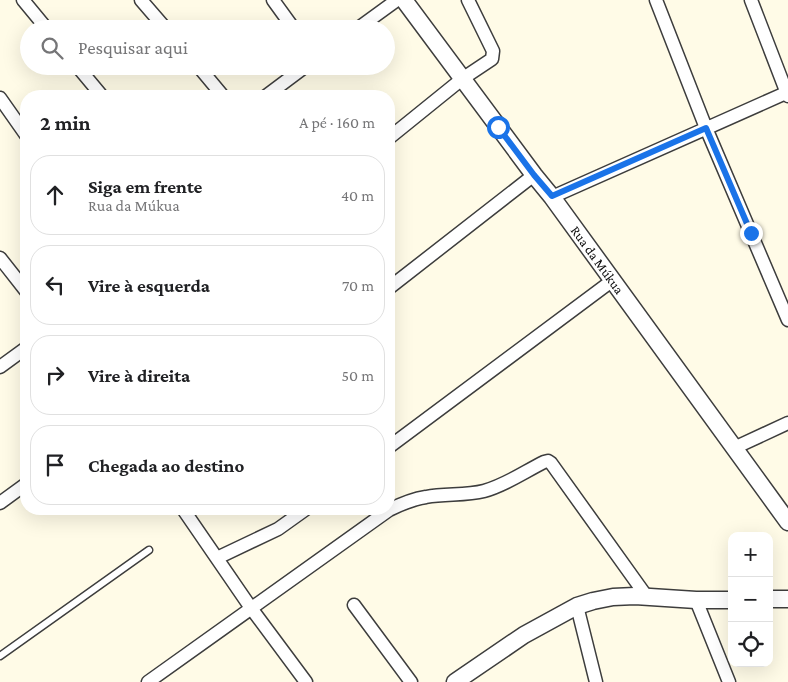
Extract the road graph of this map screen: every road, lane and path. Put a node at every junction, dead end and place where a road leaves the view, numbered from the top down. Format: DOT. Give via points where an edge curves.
graph roads {
  1 [pos="23,0"];
  2 [pos="142,0"];
  3 [pos="273,0"];
  4 [pos="397,0"];
  5 [pos="404,0"];
  6 [pos="468,0"];
  7 [pos="656,0"];
  8 [pos="751,0"];
  9 [pos="39,20"];
  10 [pos="159,20"];
  11 [pos="287,20"];
  12 [pos="369,20"];
  13 [pos="84,75"];
  14 [pos="206,75"];
  15 [pos="294,75"];
  16 [pos="462,79"];
  17 [pos="97,90"];
  18 [pos="218,90"];
  19 [pos="274,90"];
  20 [pos="788,93"];
  21 [pos="0,98"];
  22 [pos="20,127"];
  23 [pos="706,128"];
  24 [pos="395,133"];
  25 [pos="534,175"];
  26 [pos="552,196"];
  27 [pos="3,267"];
  28 [pos="20,275"];
  29 [pos="613,280"];
  30 [pos="395,283"];
  31 [pos="788,320"];
  32 [pos="20,352"];
  33 [pos="0,367"];
  34 [pos="788,423"];
  35 [pos="395,444"];
  36 [pos="734,448"];
  37 [pos="20,489"];
  38 [pos="0,504"];
  39 [pos="395,507"];
  40 [pos="187,515"];
  41 [pos="298,515"];
  42 [pos="382,515"];
  43 [pos="788,522"];
  44 [pos="149,550"];
  45 [pos="217,558"];
  46 [pos="647,597"];
  47 [pos="773,599"];
  48 [pos="788,599"];
  49 [pos="696,600"];
  50 [pos="728,600"];
  51 [pos="354,605"];
  52 [pos="577,606"];
  53 [pos="251,608"];
  54 [pos="0,656"];
  55 [pos="148,682"];
  56 [pos="306,682"];
  57 [pos="411,682"];
  58 [pos="455,682"];
  59 [pos="596,682"];
  60 [pos="729,682"];
  1 -- 9 [label="street"];
  2 -- 10 [label="street"];
  3 -- 11 [label="street"];
  4 -- 12 [label="street"];
  5 -- 16 [label="street, Rua da Múkua"];
  6 -- 16 [label="street" via="493,56"];
  7 -- 23 [label="street"];
  8 -- 20 [label="street"];
  13 -- 17 [label="street"];
  14 -- 18 [label="street"];
  15 -- 19 [label="street"];
  16 -- 24 [label="street"];
  16 -- 25 [label="street, Rua da Múkua"];
  20 -- 23 [label="street"];
  21 -- 22 [label="street"];
  23 -- 26 [label="street"];
  23 -- 31 [label="street"];
  25 -- 26 [label="street, Rua da Múkua"];
  25 -- 30 [label="street"];
  26 -- 29 [label="street, Rua da Múkua"];
  27 -- 28 [label="street"];
  29 -- 35 [label="street"];
  29 -- 36 [label="street, Rua da Múkua"];
  32 -- 33 [label="street"];
  34 -- 36 [label="street"];
  36 -- 43 [label="street, Rua da Múkua"];
  37 -- 38 [label="street"];
  39 -- 46 [label="street" via="427,496 492,489 548,461"];
  40 -- 45 [label="street"];
  41 -- 45 [label="street" via="278,529"];
  42 -- 53 [label="street"];
  44 -- 54 [label="lane"];
  45 -- 53 [label="street"];
  46 -- 49 [label="street"];
  46 -- 52 [label="street" via="613,596"];
  47 -- 48 [label="street"];
  49 -- 50 [label="street"];
  49 -- 60 [label="street"];
  51 -- 57 [label="street"];
  52 -- 58 [label="street" via="524,635"];
  52 -- 59 [label="street"];
  53 -- 55 [label="street"];
  53 -- 56 [label="street"];
}
